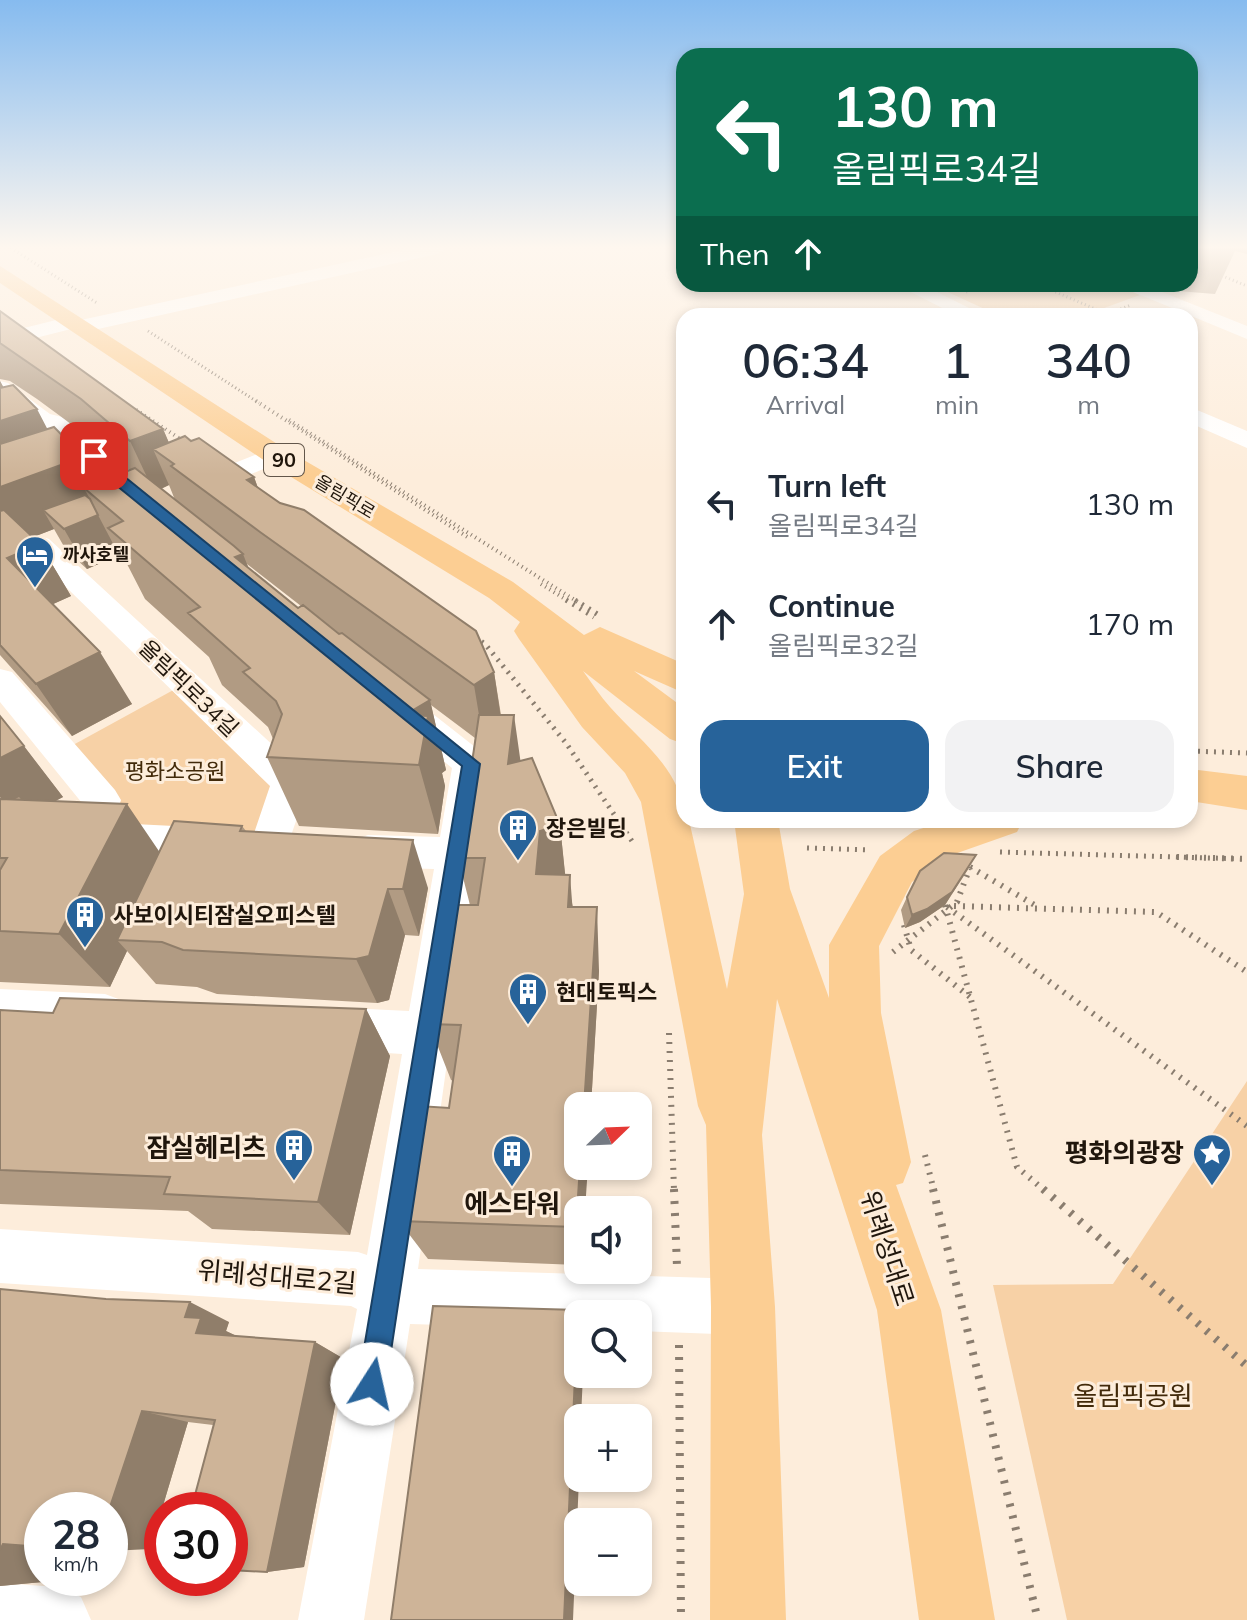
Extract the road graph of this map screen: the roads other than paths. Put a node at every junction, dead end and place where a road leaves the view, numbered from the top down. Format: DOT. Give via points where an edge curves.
graph roads {
  1 [pos="76,324"];
  2 [pos="85,324"];
  3 [pos="141,324"];
  4 [pos="1223,324"];
  5 [pos="1247,333"];
  6 [pos="0,341"];
  7 [pos="106,344"];
  8 [pos="0,384"];
  9 [pos="1198,418"];
  10 [pos="43,421"];
  11 [pos="14,431"];
  12 [pos="1247,440"];
  13 [pos="275,455"];
  14 [pos="94,461"];
  15 [pos="67,471"];
  16 [pos="133,509"];
  17 [pos="171,524"];
  18 [pos="40,545"];
  19 [pos="501,590"];
  20 [pos="676,676"];
  21 [pos="0,680"];
  22 [pos="371,684"];
  23 [pos="676,723"];
  24 [pos="1198,786"];
  25 [pos="1247,793"];
  26 [pos="1198,801"];
  27 [pos="1247,801"];
  28 [pos="761,828"];
  29 [pos="0,833"];
  30 [pos="91,837"];
  31 [pos="993,844"];
  32 [pos="300,849"];
  33 [pos="457,854"];
  34 [pos="787,869"];
  35 [pos="0,1010"];
  36 [pos="143,1018"];
  37 [pos="285,1026"];
  38 [pos="428,1034"];
  39 [pos="733,1135"];
  40 [pos="0,1256"];
  41 [pos="387,1296"];
  42 [pos="743,1307"];
  43 [pos="909,1310"];
  44 [pos="0,1616"];
  45 [pos="58,1620"];
  46 [pos="331,1620"];
  47 [pos="748,1620"];
  48 [pos="957,1620"];
  1 -- 2 [label="street"];
  1 -- 6 [label="street"];
  1 -- 7 [label="main road, 올림픽로 / 90"];
  3 -- 7 [label="street"];
  4 -- 5 [label="street"];
  7 -- 13 [label="main road, 올림픽로 / 90"];
  8 -- 10 [label="street"];
  9 -- 12 [label="street"];
  10 -- 11 [label="street"];
  10 -- 14 [label="street" via="53,422"];
  13 -- 16 [label="street"];
  13 -- 19 [label="main road, 올림픽로 / 90"];
  14 -- 15 [label="street"];
  14 -- 16 [label="street"];
  16 -- 17 [label="street"];
  18 -- 32 [label="street, 올림픽로34길" via="290,783"];
  19 -- 20 [label="main road, 90"];
  19 -- 23 [label="main road, 올림픽로 / 90"];
  19 -- 39 [label="main road" via="596,717 640,762 663,802"];
  21 -- 30 [label="street" via="102,800"];
  22 -- 33 [label="street" via="471,764"];
  24 -- 25 [label="main road"];
  26 -- 27 [label="main road"];
  28 -- 34 [label="main road, 위례성대로"];
  29 -- 30 [label="street"];
  30 -- 32 [label="street"];
  31 -- 43 [label="main road" via="930,844 896,869 854,945 855,1013"];
  32 -- 33 [label="street"];
  33 -- 38 [label="street"];
  34 -- 39 [label="main road, 위례성대로"];
  34 -- 43 [label="main road, 위례성대로"];
  35 -- 36 [label="street"];
  37 -- 38 [label="street"];
  38 -- 41 [label="street"];
  39 -- 42 [label="main road, 위례성대로"];
  40 -- 41 [label="street, 위례성대로2길" via="358,1279"];
  41 -- 42 [label="street, 위례성대로2길"];
  41 -- 46 [label="street"];
  42 -- 47 [label="main road, 위례성대로"];
  43 -- 48 [label="main road, 위례성대로"];
  44 -- 45 [label="street"];
}
